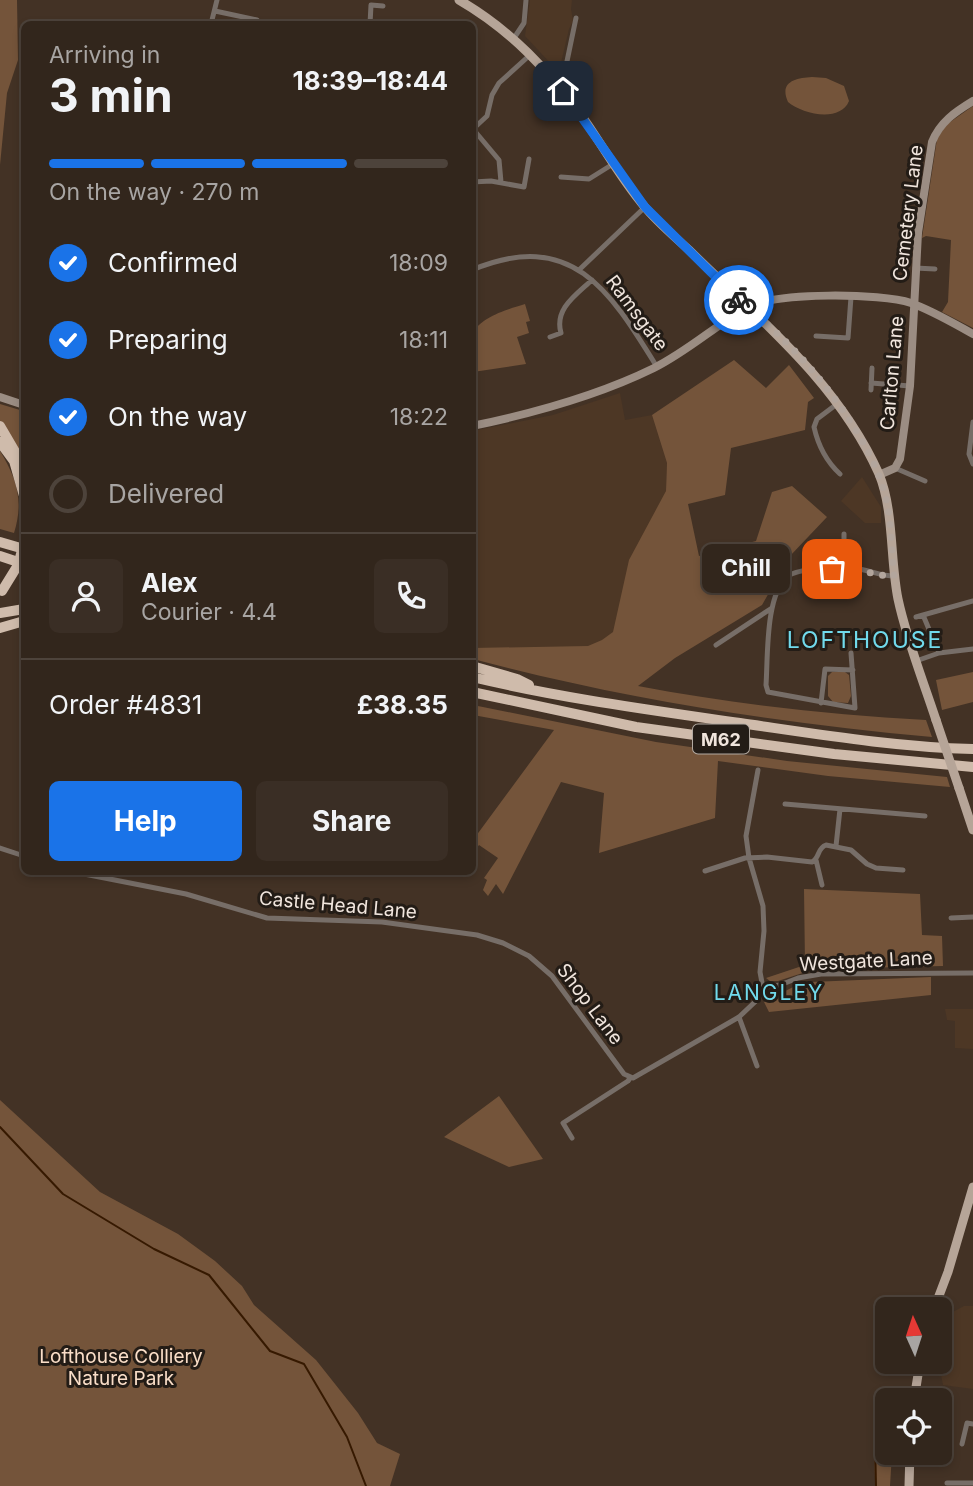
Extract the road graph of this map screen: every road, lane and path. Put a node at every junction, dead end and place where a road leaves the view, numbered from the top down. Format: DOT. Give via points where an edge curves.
graph roads {
  1 [pos="217,0"];
  2 [pos="459,0"];
  3 [pos="526,0"];
  4 [pos="383,6"];
  5 [pos="215,11"];
  6 [pos="576,18"];
  7 [pos="212,21"];
  8 [pos="257,21"];
  9 [pos="370,21"];
  10 [pos="514,38"];
  11 [pos="531,54"];
  12 [pos="553,79"];
  13 [pos="973,101"];
  14 [pos="476,126"];
  15 [pos="476,133"];
  16 [pos="529,159"];
  17 [pos="613,164"];
  18 [pos="561,177"];
  19 [pos="476,182"];
  20 [pos="501,182"];
  21 [pos="645,207"];
  22 [pos="915,268"];
  23 [pos="476,269"];
  24 [pos="580,269"];
  25 [pos="935,269"];
  26 [pos="592,280"];
  27 [pos="850,297"];
  28 [pos="913,304"];
  29 [pos="747,308"];
  30 [pos="973,334"];
  31 [pos="816,336"];
  32 [pos="550,337"];
  33 [pos="657,367"];
  34 [pos="872,369"];
  35 [pos="909,386"];
  36 [pos="0,397"];
  37 [pos="21,404"];
  38 [pos="837,404"];
  39 [pos="973,422"];
  40 [pos="476,425"];
  41 [pos="0,426"];
  42 [pos="0,442"];
  43 [pos="14,461"];
  44 [pos="21,462"];
  45 [pos="973,464"];
  46 [pos="895,468"];
  47 [pos="21,472"];
  48 [pos="840,474"];
  49 [pos="879,475"];
  50 [pos="925,481"];
  51 [pos="21,486"];
  52 [pos="844,534"];
  53 [pos="0,542"];
  54 [pos="21,548"];
  55 [pos="21,554"];
  56 [pos="0,556"];
  57 [pos="21,563"];
  58 [pos="844,568"];
  59 [pos="894,576"];
  60 [pos="1,592"];
  61 [pos="973,601"];
  62 [pos="772,608"];
  63 [pos="21,610"];
  64 [pos="0,613"];
  65 [pos="923,615"];
  66 [pos="916,617"];
  67 [pos="21,622"];
  68 [pos="0,628"];
  69 [pos="716,645"];
  70 [pos="973,649"];
  71 [pos="851,653"];
  72 [pos="939,653"];
  73 [pos="916,661"];
  74 [pos="476,667"];
  75 [pos="852,670"];
  76 [pos="476,678"];
  77 [pos="537,689"];
  78 [pos="476,693"];
  79 [pos="821,703"];
  80 [pos="973,749"];
  81 [pos="973,767"];
  82 [pos="758,770"];
  83 [pos="785,804"];
  84 [pos="841,809"];
  85 [pos="925,816"];
  86 [pos="973,830"];
  87 [pos="836,846"];
  88 [pos="0,848"];
  89 [pos="21,855"];
  90 [pos="749,858"];
  91 [pos="816,860"];
  92 [pos="903,870"];
  93 [pos="705,871"];
  94 [pos="89,875"];
  95 [pos="822,885"];
  96 [pos="973,917"];
  97 [pos="951,918"];
  98 [pos="477,935"];
  99 [pos="973,973"];
  100 [pos="763,988"];
  101 [pos="739,1017"];
  102 [pos="757,1066"];
  103 [pos="633,1077"];
  104 [pos="572,1138"];
  105 [pos="973,1187"];
  106 [pos="939,1297"];
  107 [pos="973,1424"];
  108 [pos="962,1444"];
  109 [pos="910,1465"];
  110 [pos="947,1483"];
  111 [pos="973,1483"];
  112 [pos="961,1484"];
  113 [pos="909,1486"];
  1 -- 5 [label="street"];
  2 -- 10 [label="main road"];
  3 -- 10 [label="street" via="524,23"];
  4 -- 9 [label="street" via="371,5"];
  5 -- 7 [label="street"];
  5 -- 8 [label="street"];
  6 -- 12 [label="street" via="566,65"];
  10 -- 11 [label="main road"];
  11 -- 12 [label="main road"];
  11 -- 14 [label="street" via="499,83 487,116"];
  12 -- 17 [label="main road"];
  13 -- 22 [label="main road, Cemetery Lane" via="945,122 932,142"];
  15 -- 20 [label="street" via="499,160"];
  16 -- 20 [label="street" via="524,187"];
  17 -- 18 [label="street" via="589,179"];
  17 -- 21 [label="main road"];
  19 -- 20 [label="street"];
  21 -- 24 [label="street"];
  21 -- 29 [label="main road"];
  22 -- 25 [label="street"];
  22 -- 28 [label="main road, Cemetery Lane"];
  23 -- 24 [label="street, Ramsgate" via="535,257"];
  24 -- 26 [label="street, Ramsgate"];
  26 -- 32 [label="street" via="562,310 561,333"];
  26 -- 33 [label="street, Ramsgate" via="614,303"];
  27 -- 28 [label="main road"];
  27 -- 29 [label="main road" via="785,298"];
  27 -- 31 [label="street" via="848,338"];
  28 -- 30 [label="main road"];
  28 -- 35 [label="main road, Carlton Lane"];
  29 -- 33 [label="main road"];
  29 -- 38 [label="main road" via="796,353"];
  33 -- 40 [label="main road" via="585,396"];
  34 -- 35 [label="street" via="871,386"];
  35 -- 46 [label="main road, Carlton Lane"];
  36 -- 37 [label="main road"];
  38 -- 48 [label="street" via="817,419 814,428 831,466"];
  38 -- 49 [label="main road"];
  39 -- 45 [label="street" via="969,454"];
  41 -- 44 [label="highway"];
  42 -- 43 [label="highway"];
  43 -- 47 [label="highway"];
  43 -- 51 [label="highway"];
  46 -- 49 [label="main road"];
  46 -- 50 [label="street"];
  49 -- 59 [label="main road" via="888,508"];
  52 -- 58 [label="street"];
  53 -- 54 [label="highway"];
  55 -- 60 [label="highway, bridge"];
  56 -- 57 [label="highway"];
  58 -- 59 [label="street"];
  58 -- 62 [label="street" via="788,576"];
  59 -- 73 [label="main road"];
  61 -- 65 [label="street"];
  62 -- 69 [label="street"];
  62 -- 79 [label="street" via="767,690"];
  63 -- 64 [label="highway"];
  65 -- 66 [label="street"];
  65 -- 72 [label="street"];
  67 -- 68 [label="highway"];
  70 -- 72 [label="street"];
  71 -- 75 [label="street"];
  72 -- 73 [label="street"];
  73 -- 86 [label="main road, bridge"];
  74 -- 77 [label="highway"];
  75 -- 79 [label="street" via="825,669"];
  75 -- 79 [label="street" via="855,708"];
  76 -- 77 [label="highway, M62"];
  77 -- 80 [label="highway, M62" via="811,733"];
  78 -- 81 [label="highway, M62" via="648,729"];
  82 -- 90 [label="street" via="746,836"];
  83 -- 84 [label="street"];
  84 -- 85 [label="street"];
  84 -- 87 [label="street"];
  87 -- 91 [label="street" via="822,847"];
  87 -- 92 [label="street" via="851,850 876,868"];
  88 -- 89 [label="street"];
  90 -- 91 [label="street"];
  90 -- 93 [label="street"];
  90 -- 100 [label="street" via="763,906"];
  91 -- 95 [label="street"];
  94 -- 98 [label="street, Castle Head Lane" via="186,894 267,918 382,922"];
  96 -- 97 [label="street"];
  98 -- 103 [label="street, Shop Lane" via="529,956 552,976 622,1072"];
  99 -- 100 [label="street, Westgate Lane" via="821,974"];
  100 -- 101 [label="street"];
  101 -- 102 [label="street"];
  101 -- 103 [label="street"];
  103 -- 104 [label="street" via="563,1122"];
  105 -- 106 [label="main road"];
  107 -- 108 [label="street" via="967,1423"];
  109 -- 113 [label="main road"];
  110 -- 112 [label="street"];
  111 -- 112 [label="street"];
}
